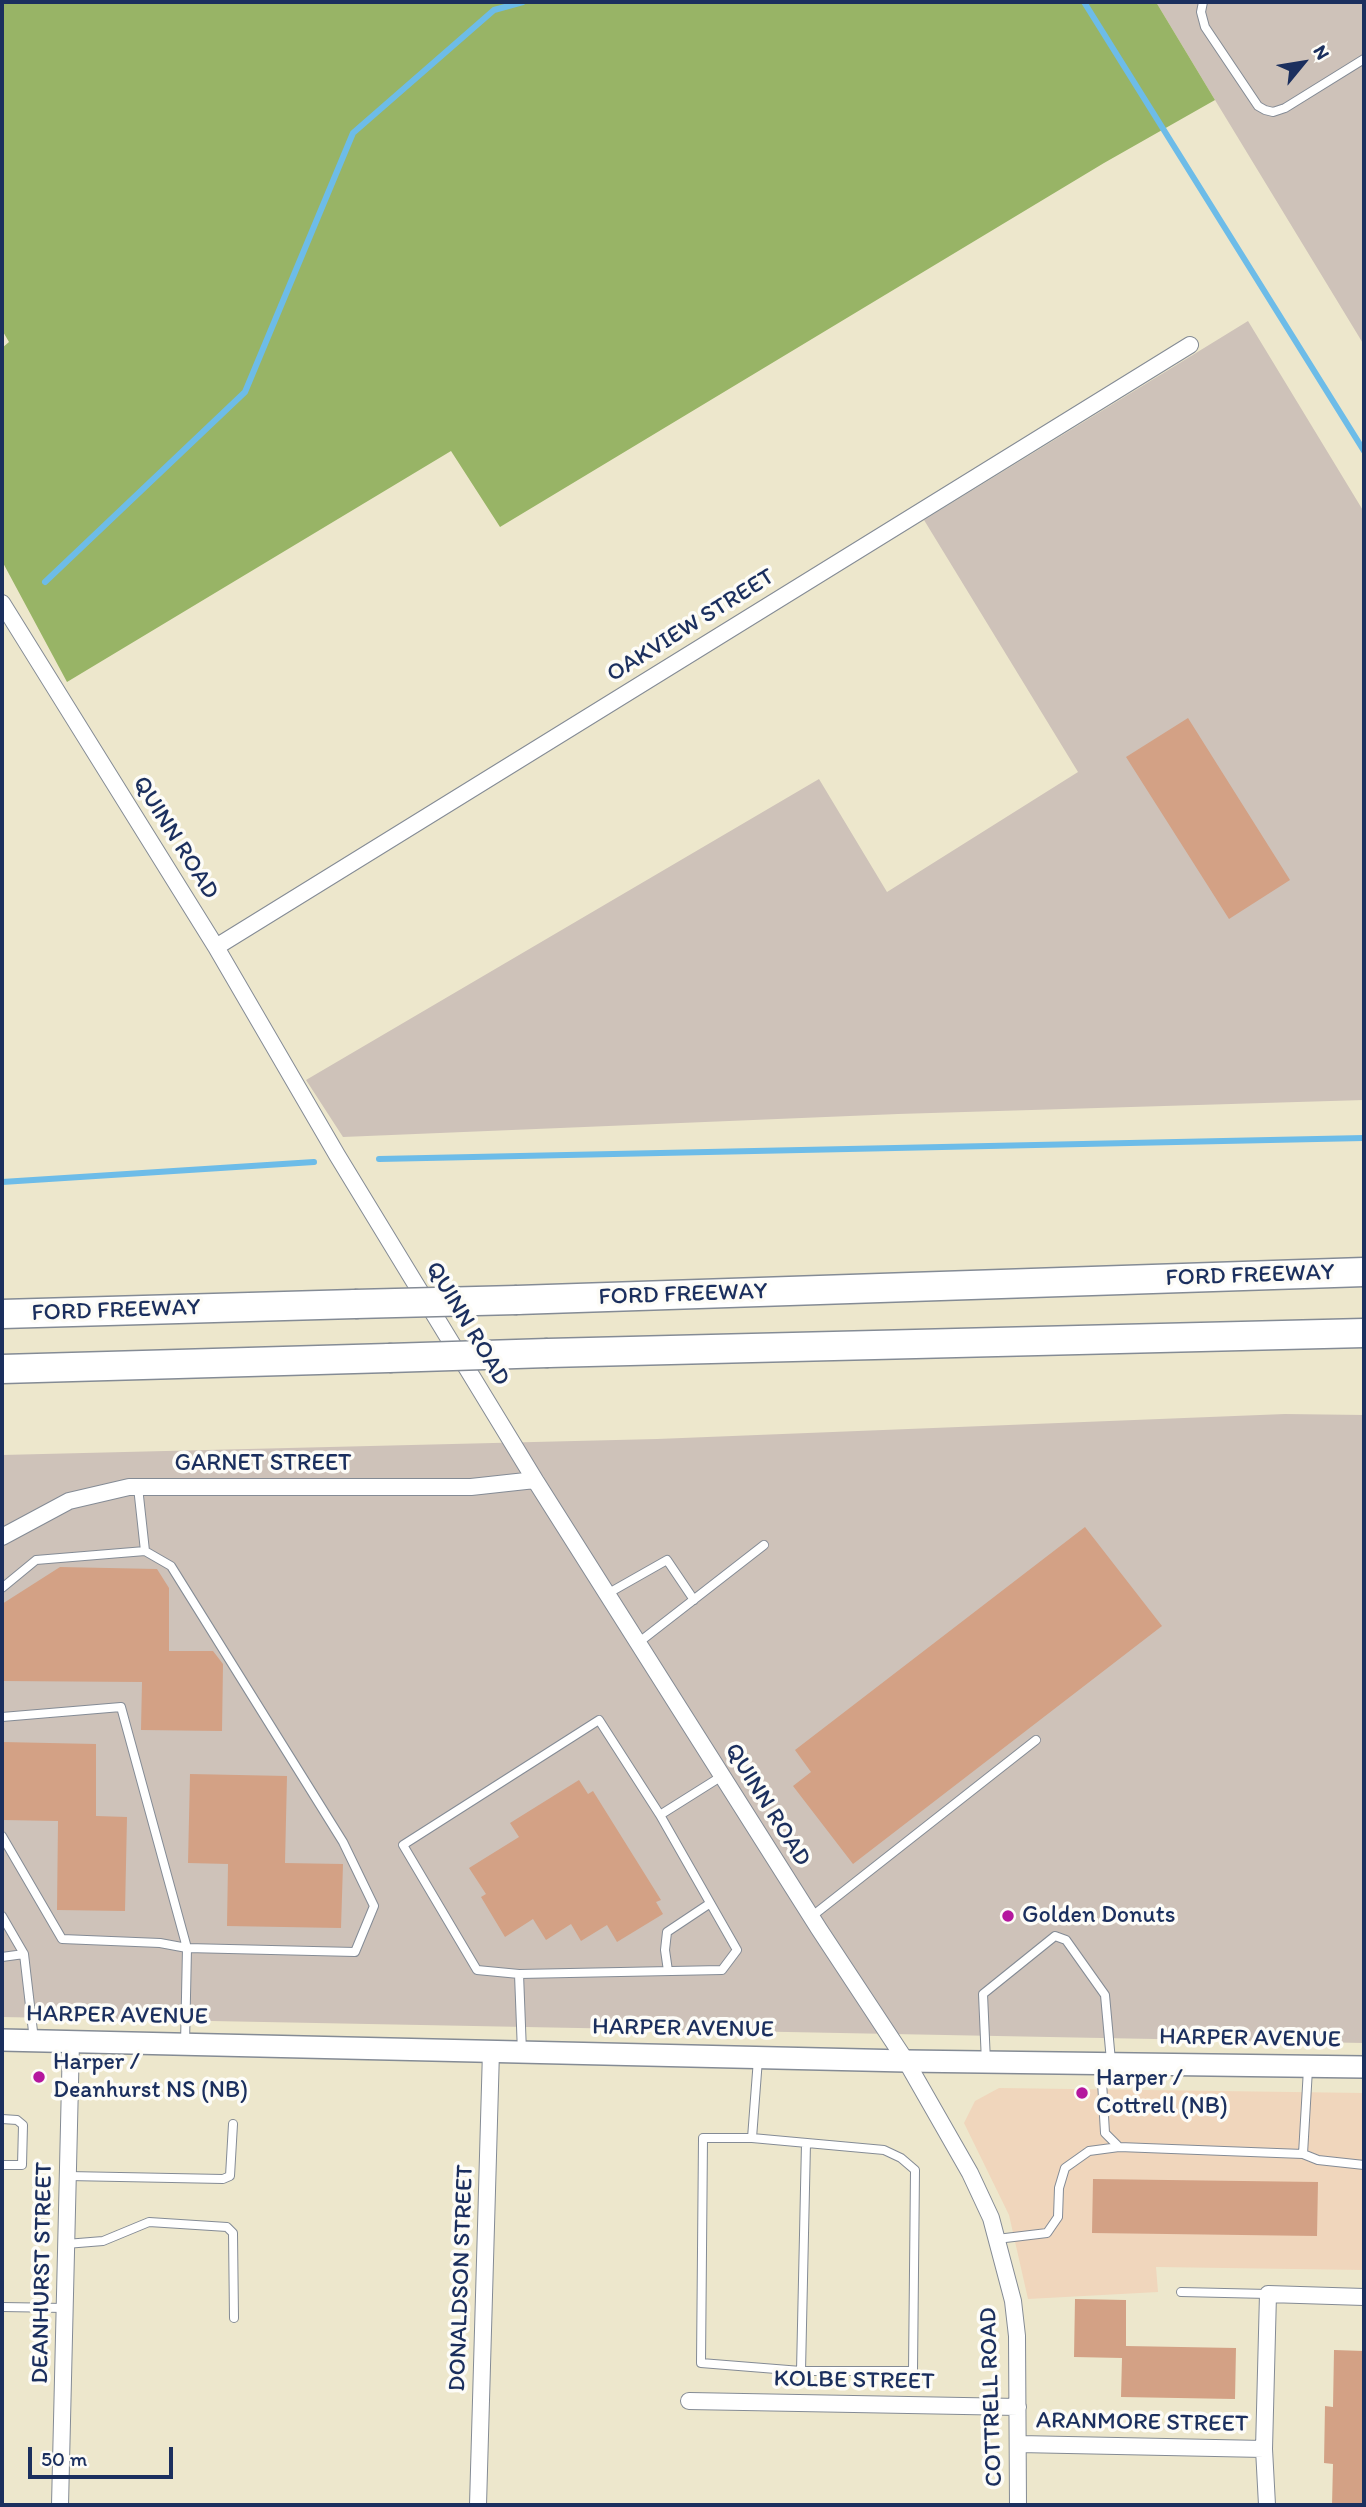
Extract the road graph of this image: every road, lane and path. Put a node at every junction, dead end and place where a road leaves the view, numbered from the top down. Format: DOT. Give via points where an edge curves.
graph roads {
  1 [pos="1203,2"];
  2 [pos="1364,59"];
  3 [pos="1190,345"];
  4 [pos="2,603"];
  5 [pos="216,947"];
  6 [pos="1364,1272"];
  7 [pos="2,1314"];
  8 [pos="1364,1333"];
  9 [pos="2,1369"];
  10 [pos="535,1480"];
  11 [pos="138,1487"];
  12 [pos="2,1537"];
  13 [pos="764,1545"];
  14 [pos="145,1551"];
  15 [pos="2,1588"];
  16 [pos="607,1594"];
  17 [pos="694,1600"];
  18 [pos="638,1643"];
  19 [pos="2,1717"];
  20 [pos="1036,1740"];
  21 [pos="722,1776"];
  22 [pos="660,1815"];
  23 [pos="2,1836"];
  24 [pos="709,1904"];
  25 [pos="2,1916"];
  26 [pos="811,1917"];
  27 [pos="187,1948"];
  28 [pos="24,1954"];
  29 [pos="2,1957"];
  30 [pos="668,1971"];
  31 [pos="519,1975"];
  32 [pos="2,2040"];
  33 [pos="34,2040"];
  34 [pos="71,2041"];
  35 [pos="185,2044"];
  36 [pos="491,2052"];
  37 [pos="522,2052"];
  38 [pos="758,2056"];
  39 [pos="906,2060"];
  40 [pos="986,2062"];
  41 [pos="1106,2064"];
  42 [pos="1308,2066"];
  43 [pos="1364,2067"];
  44 [pos="2,2119"];
  45 [pos="233,2124"];
  46 [pos="752,2138"];
  47 [pos="806,2143"];
  48 [pos="1119,2147"];
  49 [pos="1303,2154"];
  50 [pos="2,2165"];
  51 [pos="1364,2165"];
  52 [pos="68,2176"];
  53 [pos="997,2239"];
  54 [pos="66,2244"];
  55 [pos="1181,2292"];
  56 [pos="1268,2294"];
  57 [pos="1364,2297"];
  58 [pos="2,2307"];
  59 [pos="65,2308"];
  60 [pos="234,2318"];
  61 [pos="801,2371"];
  62 [pos="689,2401"];
  63 [pos="1018,2407"];
  64 [pos="1019,2444"];
  65 [pos="1264,2449"];
  66 [pos="60,2505"];
  67 [pos="478,2505"];
  68 [pos="1018,2505"];
  69 [pos="1267,2505"];
  1 -- 2 [label="lane" via="1205,27 1265,110 1285,108"];
  3 -- 5 [label="street, OAKVIEW STREET"];
  4 -- 5 [label="street, QUINN ROAD"];
  5 -- 10 [label="street, QUINN ROAD"];
  6 -- 7 [label="highway, FORD FREEWAY, bridge"];
  8 -- 9 [label="highway, bridge"];
  10 -- 11 [label="street, GARNET STREET" via="471,1488"];
  10 -- 16 [label="street, QUINN ROAD"];
  11 -- 12 [label="street, GARNET STREET" via="104,1490 69,1501"];
  11 -- 14 [label="lane"];
  13 -- 17 [label="lane"];
  14 -- 15 [label="lane" via="36,1560"];
  14 -- 27 [label="lane" via="171,1566 342,1842 374,1906 355,1952"];
  16 -- 17 [label="lane" via="667,1560"];
  16 -- 18 [label="street, QUINN ROAD"];
  17 -- 18 [label="lane"];
  18 -- 21 [label="street, QUINN ROAD"];
  19 -- 27 [label="lane" via="121,1707"];
  20 -- 26 [label="lane"];
  21 -- 22 [label="lane"];
  21 -- 26 [label="street, QUINN ROAD"];
  22 -- 24 [label="lane"];
  22 -- 31 [label="lane" via="599,1720 402,1845 477,1970"];
  23 -- 27 [label="lane" via="62,1939"];
  24 -- 30 [label="lane" via="667,1933"];
  24 -- 30 [label="lane" via="737,1950 722,1970"];
  25 -- 28 [label="lane"];
  26 -- 39 [label="street, QUINN ROAD"];
  27 -- 35 [label="lane"];
  28 -- 29 [label="lane"];
  28 -- 33 [label="lane"];
  30 -- 31 [label="lane"];
  31 -- 37 [label="lane"];
  32 -- 33 [label="main road, HARPER AVENUE"];
  33 -- 34 [label="main road, HARPER AVENUE"];
  34 -- 35 [label="main road, HARPER AVENUE"];
  34 -- 52 [label="street, DEANHURST STREET"];
  35 -- 36 [label="main road, HARPER AVENUE"];
  36 -- 37 [label="main road, HARPER AVENUE"];
  36 -- 67 [label="street, DONALDSON STREET"];
  37 -- 38 [label="main road, HARPER AVENUE"];
  38 -- 39 [label="main road, HARPER AVENUE"];
  38 -- 46 [label="lane"];
  39 -- 40 [label="main road, HARPER AVENUE"];
  39 -- 53 [label="street, COTTRELL ROAD" via="970,2173"];
  40 -- 41 [label="main road, HARPER AVENUE"];
  40 -- 41 [label="lane" via="983,1994 1055,1936 1066,1940 1105,1995"];
  41 -- 42 [label="main road, HARPER AVENUE"];
  41 -- 48 [label="lane" via="1105,2133"];
  42 -- 43 [label="main road, HARPER AVENUE"];
  42 -- 49 [label="lane"];
  44 -- 50 [label="lane" via="23,2125 22,2165"];
  45 -- 52 [label="lane" via="230,2176 223,2179"];
  46 -- 47 [label="lane"];
  46 -- 61 [label="lane" via="703,2138 701,2363"];
  47 -- 61 [label="lane"];
  47 -- 61 [label="lane" via="884,2150 915,2170 912,2371"];
  48 -- 49 [label="lane"];
  48 -- 53 [label="lane" via="1089,2151 1065,2168 1058,2217 1047,2233"];
  49 -- 51 [label="lane"];
  52 -- 54 [label="street, DEANHURST STREET"];
  53 -- 63 [label="street, COTTRELL ROAD" via="1013,2301"];
  54 -- 59 [label="street, DEANHURST STREET"];
  54 -- 60 [label="lane" via="103,2241 149,2222 227,2227 233,2233"];
  55 -- 56 [label="lane"];
  56 -- 57 [label="street"];
  56 -- 65 [label="street"];
  58 -- 59 [label="lane"];
  59 -- 66 [label="street, DEANHURST STREET"];
  62 -- 63 [label="street, KOLBE STREET"];
  63 -- 64 [label="street, COTTRELL ROAD"];
  64 -- 65 [label="street, ARANMORE STREET"];
  64 -- 68 [label="street, COTTRELL ROAD"];
  65 -- 69 [label="street"];
}
